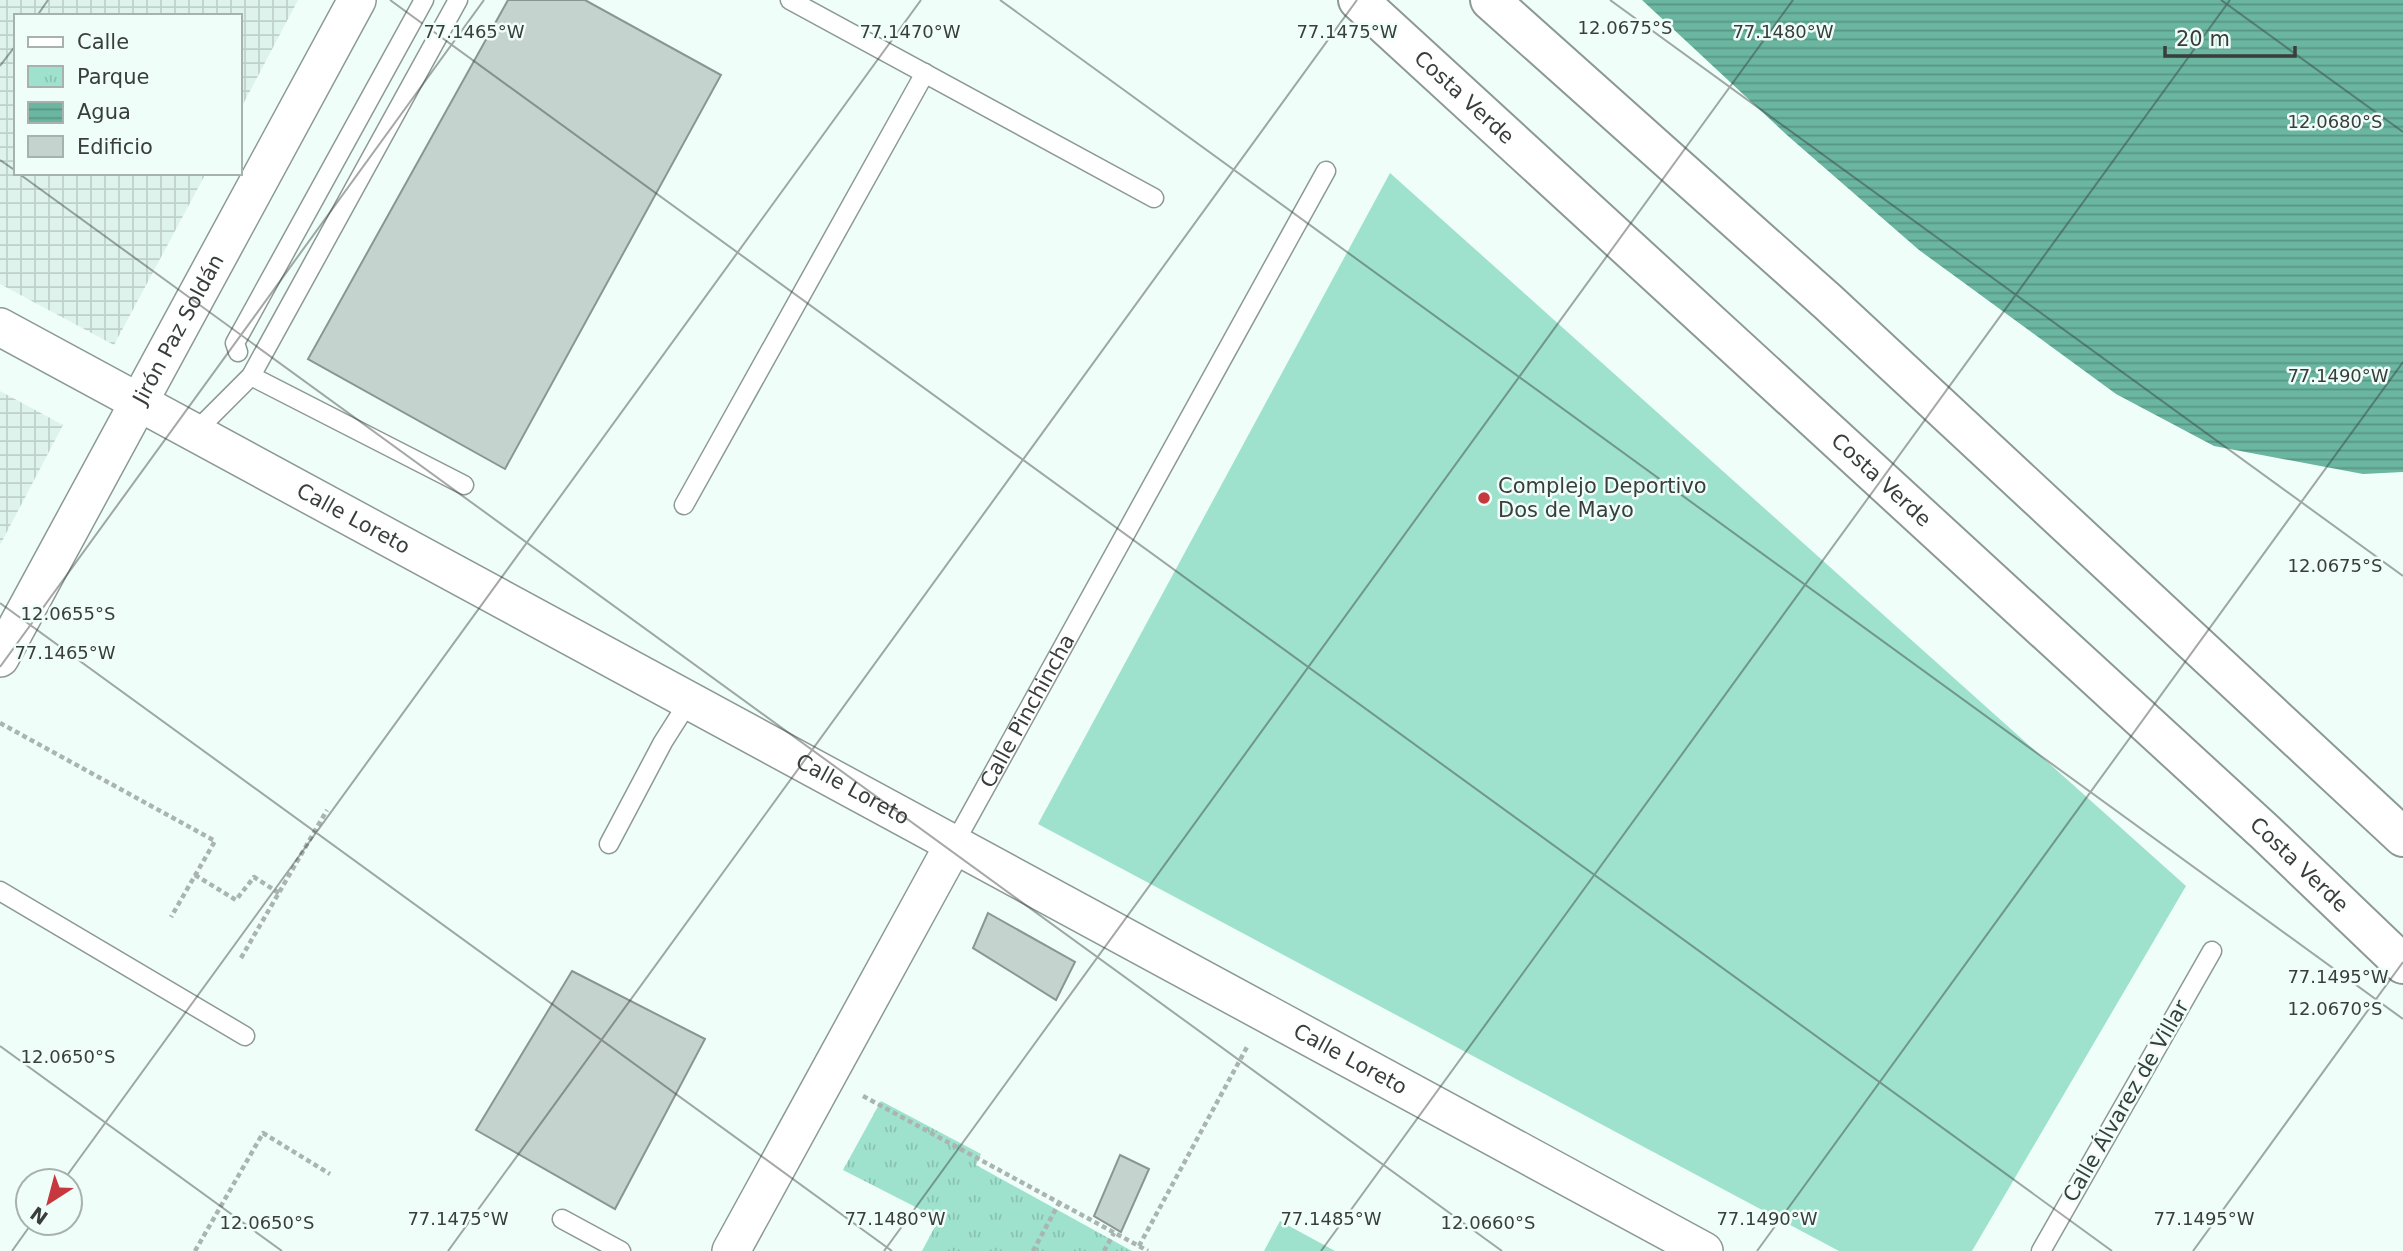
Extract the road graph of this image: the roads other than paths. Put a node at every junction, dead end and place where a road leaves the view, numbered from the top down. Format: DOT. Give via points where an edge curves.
graph roads {
  1 [pos="357,0"];
  2 [pos="424,0"];
  3 [pos="458,0"];
  4 [pos="790,0"];
  5 [pos="1358,0"];
  6 [pos="1490,0"];
  7 [pos="925,73"];
  8 [pos="1326,171"];
  9 [pos="1154,198"];
  10 [pos="0,327"];
  11 [pos="238,352"];
  12 [pos="251,376"];
  13 [pos="139,402"];
  14 [pos="194,433"];
  15 [pos="464,485"];
  16 [pos="684,505"];
  17 [pos="0,658"];
  18 [pos="689,701"];
  19 [pos="2403,837"];
  20 [pos="609,844"];
  21 [pos="954,844"];
  22 [pos="0,891"];
  23 [pos="2212,951"];
  24 [pos="2403,964"];
  25 [pos="245,1036"];
  26 [pos="562,1219"];
  27 [pos="621,1251"];
  28 [pos="731,1251"];
  29 [pos="1704,1251"];
  30 [pos="2041,1251"];
  1 -- 13 [label="street, Jirón Paz Soldán"];
  2 -- 11 [label="lane" via="235,343"];
  3 -- 12 [label="lane"];
  4 -- 7 [label="lane"];
  5 -- 24 [label="highway, Costa Verde"];
  6 -- 19 [label="highway" via="1828,302"];
  7 -- 9 [label="lane"];
  7 -- 16 [label="lane"];
  8 -- 21 [label="lane, Calle Pinchincha"];
  10 -- 13 [label="street, Calle Loreto"];
  12 -- 14 [label="lane"];
  12 -- 15 [label="lane"];
  13 -- 14 [label="street, Calle Loreto"];
  13 -- 17 [label="street, Jirón Paz Soldán"];
  14 -- 18 [label="street, Calle Loreto"];
  18 -- 20 [label="lane"];
  18 -- 21 [label="street, Calle Loreto"];
  21 -- 28 [label="street, Calle Pinchincha"];
  21 -- 29 [label="street, Calle Loreto"];
  22 -- 25 [label="lane"];
  23 -- 30 [label="lane, Calle Álvarez de Villar"];
  26 -- 27 [label="lane"];
}
